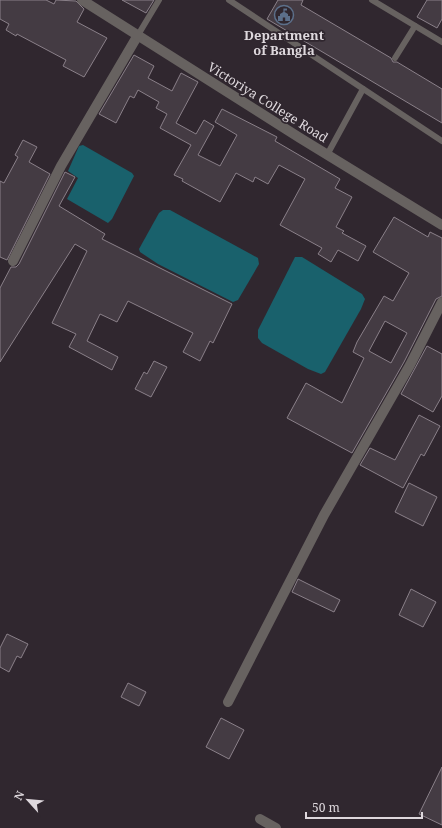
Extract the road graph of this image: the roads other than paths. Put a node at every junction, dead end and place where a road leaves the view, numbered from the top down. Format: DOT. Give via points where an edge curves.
graph roads {
  1 [pos="82,0"];
  2 [pos="159,0"];
  3 [pos="229,0"];
  4 [pos="372,0"];
  5 [pos="414,26"];
  6 [pos="138,35"];
  7 [pos="442,42"];
  8 [pos="395,58"];
  9 [pos="363,89"];
  10 [pos="442,141"];
  11 [pos="328,155"];
  12 [pos="442,225"];
  13 [pos="13,261"];
  14 [pos="442,302"];
  15 [pos="228,702"];
  16 [pos="260,819"];
  17 [pos="276,828"];
  1 -- 6 [label="street, Victoriya College Road"];
  2 -- 6 [label="lane"];
  3 -- 9 [label="lane"];
  4 -- 5 [label="lane"];
  5 -- 7 [label="lane"];
  5 -- 8 [label="lane"];
  6 -- 11 [label="street, Victoriya College Road"];
  6 -- 13 [label="street" via="61,166"];
  9 -- 10 [label="lane"];
  9 -- 11 [label="lane"];
  11 -- 12 [label="street, Victoriya College Road"];
  14 -- 15 [label="street" via="410,366 324,515"];
  16 -- 17 [label="street"];
}
